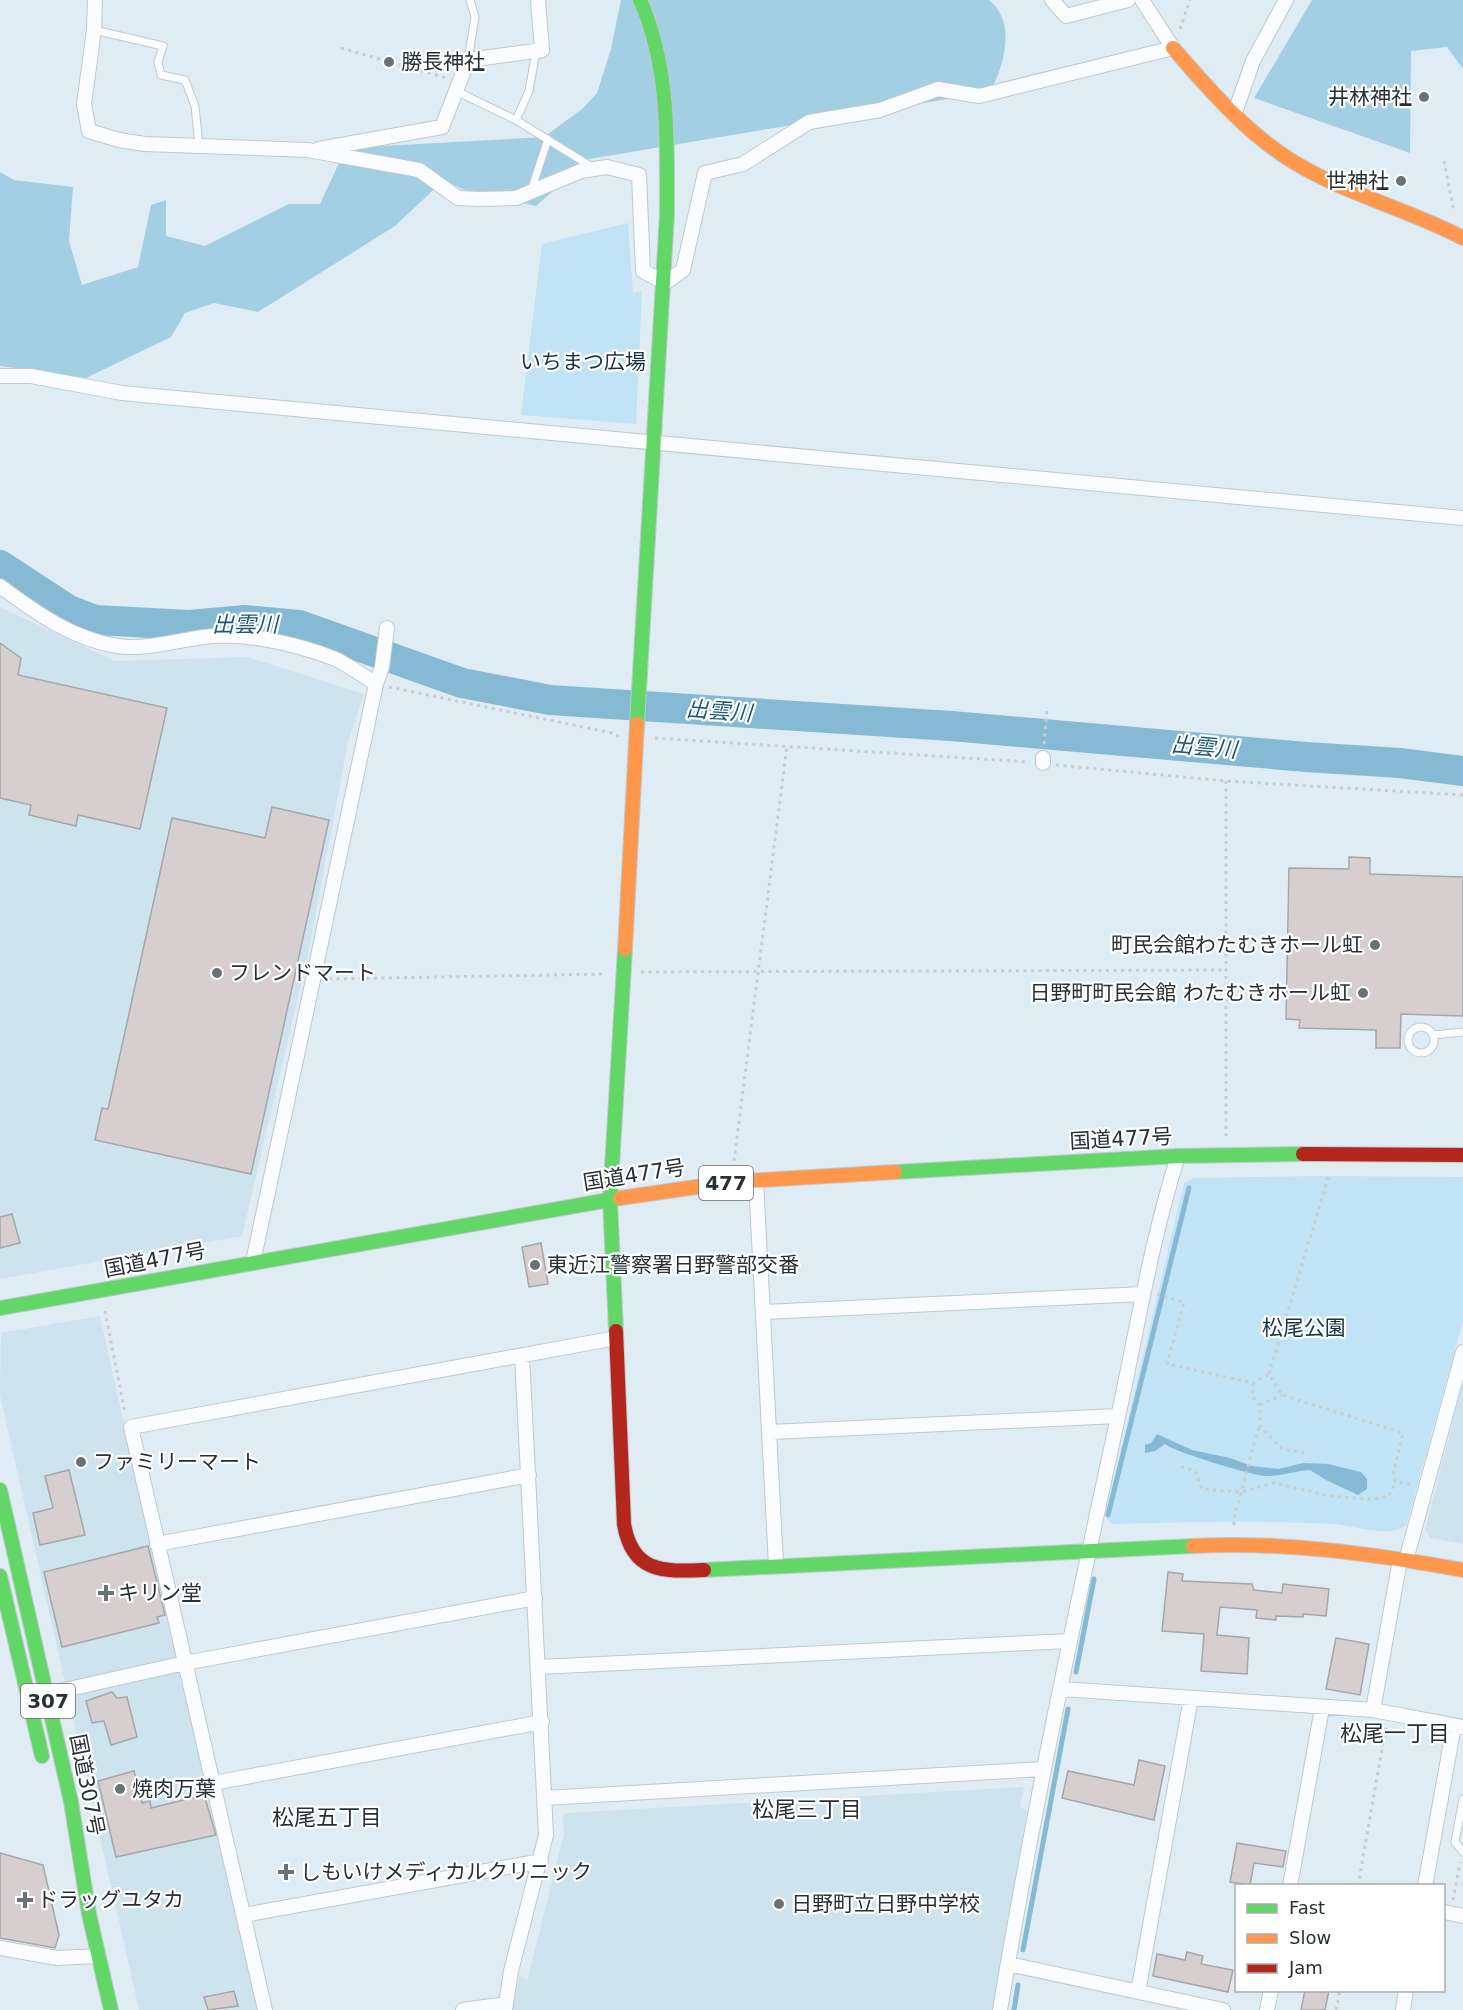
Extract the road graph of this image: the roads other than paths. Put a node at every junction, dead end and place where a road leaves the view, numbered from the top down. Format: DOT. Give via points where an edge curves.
graph roads {
  1 [pos="95,0"];
  2 [pos="470,0"];
  3 [pos="538,0"];
  4 [pos="640,0"];
  5 [pos="1052,0"];
  6 [pos="1128,0"];
  7 [pos="1142,0"];
  8 [pos="1286,0"];
  9 [pos="94,30"];
  10 [pos="1173,48"];
  11 [pos="536,51"];
  12 [pos="468,60"];
  13 [pos="458,86"];
  14 [pos="1234,115"];
  15 [pos="516,120"];
  16 [pos="548,139"];
  17 [pos="199,147"];
  18 [pos="308,150"];
  19 [pos="594,169"];
  20 [pos="531,193"];
  21 [pos="1463,238"];
  22 [pos="665,284"];
  23 [pos="0,376"];
  24 [pos="653,442"];
  25 [pos="1463,518"];
  26 [pos="0,586"];
  27 [pos="387,628"];
  28 [pos="376,684"];
  29 [pos="1463,1032"];
  30 [pos="1433,1035"];
  31 [pos="1463,1155"];
  32 [pos="1178,1156"];
  33 [pos="756,1181"];
  34 [pos="610,1200"];
  35 [pos="253,1262"];
  36 [pos="1150,1294"];
  37 [pos="0,1308"];
  38 [pos="764,1312"];
  39 [pos="616,1338"];
  40 [pos="1463,1352"];
  41 [pos="522,1355"];
  42 [pos="1118,1416"];
  43 [pos="770,1432"];
  44 [pos="529,1475"];
  45 [pos="0,1490"];
  46 [pos="157,1544"];
  47 [pos="1088,1551"];
  48 [pos="1403,1560"];
  49 [pos="776,1565"];
  50 [pos="1463,1570"];
  51 [pos="0,1576"];
  52 [pos="535,1598"];
  53 [pos="1069,1641"];
  54 [pos="185,1663"];
  55 [pos="539,1667"];
  56 [pos="1061,1689"];
  57 [pos="46,1694"];
  58 [pos="28,1698"];
  59 [pos="1191,1698"];
  60 [pos="1322,1708"];
  61 [pos="1373,1710"];
  62 [pos="542,1722"];
  63 [pos="1458,1726"];
  64 [pos="45,1767"];
  65 [pos="1043,1768"];
  66 [pos="213,1783"];
  67 [pos="545,1798"];
  68 [pos="1463,1799"];
  69 [pos="62,1836"];
  70 [pos="1462,1852"];
  71 [pos="541,1861"];
  72 [pos="1290,1884"];
  73 [pos="1425,1884"];
  74 [pos="1445,1912"];
  75 [pos="89,1914"];
  76 [pos="244,1915"];
  77 [pos="1463,1916"];
  78 [pos="0,1948"];
  79 [pos="99,1956"];
  80 [pos="1008,1964"];
  81 [pos="1138,1992"];
  82 [pos="1270,1992"];
  83 [pos="1406,1992"];
  84 [pos="506,2007"];
  85 [pos="111,2010"];
  86 [pos="265,2010"];
  87 [pos="463,2010"];
  88 [pos="1000,2010"];
  89 [pos="1223,2010"];
  90 [pos="1267,2010"];
  91 [pos="1403,2010"];
  1 -- 9 [label="street"];
  2 -- 12 [label="lane" via="476,17"];
  3 -- 11 [label="street" via="542,50"];
  4 -- 22 [label="main road" via="651,19 663,86 667,157"];
  5 -- 6 [label="street" via="1066,16"];
  7 -- 10 [label="street"];
  8 -- 14 [label="street" via="1253,61"];
  9 -- 17 [label="lane" via="163,46 158,62 161,75 185,80 195,106"];
  9 -- 17 [label="street" via="84,104 89,131 119,140"];
  10 -- 14 [label="main road"];
  10 -- 22 [label="street" via="979,96 938,89 880,110 809,122 743,164 705,173 683,270"];
  11 -- 12 [label="street"];
  11 -- 15 [label="lane" via="529,91"];
  12 -- 13 [label="street"];
  13 -- 15 [label="lane"];
  13 -- 18 [label="street" via="442,127"];
  14 -- 21 [label="main road" via="1293,161 1428,218"];
  15 -- 16 [label="lane"];
  16 -- 19 [label="lane"];
  16 -- 20 [label="lane"];
  17 -- 18 [label="street"];
  18 -- 20 [label="street" via="419,170 458,198 516,198"];
  19 -- 20 [label="street"];
  19 -- 22 [label="street" via="607,167 639,175 643,271"];
  22 -- 24 [label="main road"];
  23 -- 24 [label="street" via="31,376 122,393"];
  24 -- 25 [label="street"];
  24 -- 34 [label="main road"];
  26 -- 28 [label="street" via="43,617 87,639 118,646 157,645 205,637 286,644 334,658"];
  27 -- 28 [label="street"];
  28 -- 35 [label="street"];
  29 -- 30 [label="lane"];
  31 -- 32 [label="main road, 国道477号 / 477"];
  32 -- 33 [label="main road, 国道477号 / 477"];
  32 -- 36 [label="street"];
  33 -- 34 [label="main road, 国道477号 / 477"];
  33 -- 38 [label="street"];
  34 -- 35 [label="main road, 国道477号 / 477"];
  34 -- 39 [label="main road"];
  35 -- 37 [label="main road, 国道477号 / 477"];
  36 -- 38 [label="street"];
  36 -- 42 [label="street"];
  38 -- 43 [label="street"];
  39 -- 41 [label="street"];
  39 -- 49 [label="main road" via="624,1524 634,1555 648,1566 676,1571"];
  40 -- 48 [label="street"];
  41 -- 44 [label="street"];
  41 -- 46 [label="street" via="131,1426"];
  42 -- 43 [label="street"];
  42 -- 47 [label="street"];
  43 -- 49 [label="street"];
  44 -- 46 [label="street"];
  44 -- 52 [label="street"];
  45 -- 57 [label="main road, 国道307号 / 307"];
  46 -- 54 [label="street"];
  47 -- 48 [label="main road" via="1250,1543"];
  47 -- 49 [label="main road"];
  47 -- 53 [label="street"];
  48 -- 50 [label="main road"];
  48 -- 61 [label="street"];
  51 -- 58 [label="main road, 国道307号 / 307"];
  52 -- 54 [label="street"];
  52 -- 55 [label="street"];
  53 -- 55 [label="street"];
  53 -- 56 [label="street"];
  54 -- 57 [label="street"];
  54 -- 66 [label="street"];
  55 -- 62 [label="street"];
  56 -- 59 [label="street"];
  56 -- 65 [label="street"];
  57 -- 58 [label="street"];
  57 -- 75 [label="main road, 国道307号 / 307" via="71,1802"];
  58 -- 64 [label="main road, 国道307号 / 307"];
  59 -- 60 [label="street"];
  59 -- 81 [label="street"];
  60 -- 61 [label="street"];
  60 -- 72 [label="street"];
  61 -- 63 [label="street"];
  62 -- 66 [label="street"];
  62 -- 67 [label="street"];
  63 -- 73 [label="street"];
  65 -- 67 [label="street"];
  65 -- 80 [label="street"];
  66 -- 76 [label="street"];
  67 -- 71 [label="street" via="546,1835"];
  68 -- 70 [label="lane" via="1455,1842"];
  69 -- 75 [label="main road, 国道307号 / 307"];
  71 -- 76 [label="street"];
  71 -- 84 [label="street" via="511,1971"];
  74 -- 77 [label="street"];
  75 -- 79 [label="main road, 国道307号 / 307"];
  76 -- 86 [label="street"];
  78 -- 79 [label="street" via="57,1958"];
  79 -- 85 [label="main road, 国道307号 / 307"];
  80 -- 81 [label="street"];
  80 -- 88 [label="street"];
  81 -- 89 [label="street"];
  82 -- 90 [label="street"];
  83 -- 91 [label="street"];
  84 -- 87 [label="street"];
}
